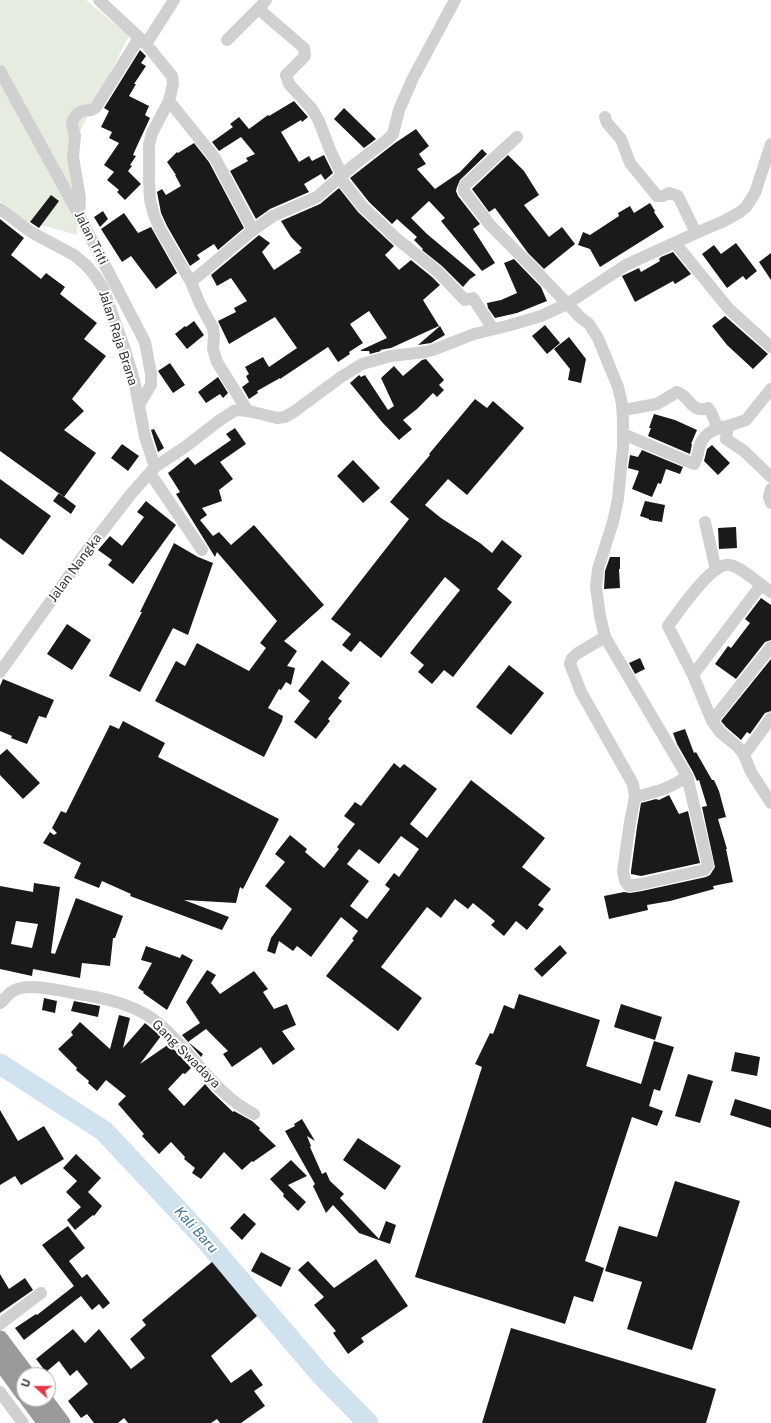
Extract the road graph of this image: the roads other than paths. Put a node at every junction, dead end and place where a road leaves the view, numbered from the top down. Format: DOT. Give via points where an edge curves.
graph roads {
  1 [pos="100,0"];
  2 [pos="174,0"];
  3 [pos="455,0"];
  4 [pos="264,3"];
  5 [pos="227,40"];
  6 [pos="143,41"];
  7 [pos="0,71"];
  8 [pos="169,101"];
  9 [pos="605,117"];
  10 [pos="517,137"];
  11 [pos="771,144"];
  12 [pos="767,174"];
  13 [pos="341,176"];
  14 [pos="0,209"];
  15 [pos="79,216"];
  16 [pos="253,230"];
  17 [pos="696,233"];
  18 [pos="675,243"];
  19 [pos="191,282"];
  20 [pos="567,304"];
  21 [pos="493,329"];
  22 [pos="771,347"];
  23 [pos="771,389"];
  24 [pos="767,402"];
  25 [pos="139,405"];
  26 [pos="247,410"];
  27 [pos="623,410"];
  28 [pos="723,427"];
  29 [pos="623,434"];
  30 [pos="152,470"];
  31 [pos="771,477"];
  32 [pos="771,489"];
  33 [pos="771,502"];
  34 [pos="706,522"];
  35 [pos="202,550"];
  36 [pos="716,570"];
  37 [pos="766,589"];
  38 [pos="605,636"];
  39 [pos="771,647"];
  40 [pos="0,672"];
  41 [pos="693,675"];
  42 [pos="771,718"];
  43 [pos="712,721"];
  44 [pos="744,755"];
  45 [pos="687,776"];
  46 [pos="635,797"];
  47 [pos="770,797"];
  48 [pos="0,1003"];
  49 [pos="254,1114"];
  50 [pos="41,1293"];
  51 [pos="0,1324"];
  52 [pos="0,1339"];
  53 [pos="0,1361"];
  54 [pos="20,1367"];
  55 [pos="16,1383"];
  56 [pos="0,1392"];
  57 [pos="34,1407"];
  58 [pos="50,1407"];
  59 [pos="23,1423"];
  60 [pos="46,1423"];
  61 [pos="62,1423"];
  1 -- 6 [label="street"];
  2 -- 6 [label="street"];
  3 -- 13 [label="street" via="413,78 398,114 393,134"];
  4 -- 5 [label="street"];
  4 -- 13 [label="street" via="262,12 267,18 304,48 305,56 286,75 289,84 312,109 319,121"];
  6 -- 8 [label="street" via="172,76"];
  6 -- 15 [label="street" via="96,107 82,111 73,120 73,157 80,198"];
  7 -- 15 [label="street, Jalan Triti"];
  8 -- 16 [label="street" via="215,158"];
  8 -- 19 [label="street" via="152,133 149,145 150,200 160,229"];
  9 -- 17 [label="street" via="621,139 630,163 657,196 669,193 678,196"];
  10 -- 20 [label="street" via="466,184 464,191 490,225"];
  11 -- 12 [label="street"];
  12 -- 17 [label="street" via="746,207 732,217"];
  13 -- 16 [label="street" via="317,197 273,216"];
  13 -- 21 [label="street" via="363,208 438,272 465,300 473,298"];
  14 -- 25 [label="street, Jalan Raja Brana" via="31,232 74,255 96,277 125,350"];
  15 -- 25 [label="street, Jalan Triti" via="145,342 151,385"];
  16 -- 19 [label="street"];
  17 -- 18 [label="street"];
  18 -- 20 [label="street" via="626,265"];
  18 -- 22 [label="street" via="729,309"];
  19 -- 26 [label="street" via="213,328 213,349 217,362"];
  20 -- 21 [label="street" via="541,316"];
  20 -- 27 [label="street" via="589,324 598,338 618,387"];
  21 -- 26 [label="street" via="425,352 391,356 362,364 285,417 268,416"];
  23 -- 24 [label="street"];
  24 -- 28 [label="street" via="746,420"];
  25 -- 30 [label="street, Jalan Raja Brana"];
  26 -- 30 [label="street, Jalan Nangka" via="228,414"];
  27 -- 28 [label="street" via="657,404 677,392 698,410 708,408"];
  27 -- 29 [label="street"];
  28 -- 29 [label="street" via="710,431 700,444 694,464"];
  28 -- 31 [label="street" via="726,439 744,451"];
  29 -- 38 [label="street" via="618,499 598,569 596,587"];
  30 -- 35 [label="street, Jalan Raja Brana"];
  30 -- 40 [label="street, Jalan Nangka" via="94,541"];
  32 -- 33 [label="street"];
  34 -- 36 [label="street"];
  36 -- 37 [label="street" via="724,565 730,565"];
  36 -- 41 [label="street" via="699,584 668,626"];
  37 -- 41 [label="street"];
  38 -- 45 [label="street"];
  38 -- 46 [label="street" via="578,652 570,664 581,692 633,784"];
  39 -- 43 [label="street"];
  41 -- 43 [label="street"];
  42 -- 44 [label="street"];
  43 -- 44 [label="street"];
  44 -- 47 [label="street" via="752,772"];
  45 -- 46 [label="street" via="663,790"];
  45 -- 46 [label="street" via="708,865 704,870 629,886 625,882 623,871"];
  48 -- 49 [label="street, Gang Swadaya" via="12,991 30,987 103,998 136,1010 152,1018 166,1030 225,1094 237,1105"];
  50 -- 51 [label="street"];
  52 -- 54 [label="highway"];
  53 -- 55 [label="highway"];
  56 -- 59 [label="street"];
  57 -- 60 [label="highway"];
  58 -- 61 [label="highway"];
}
